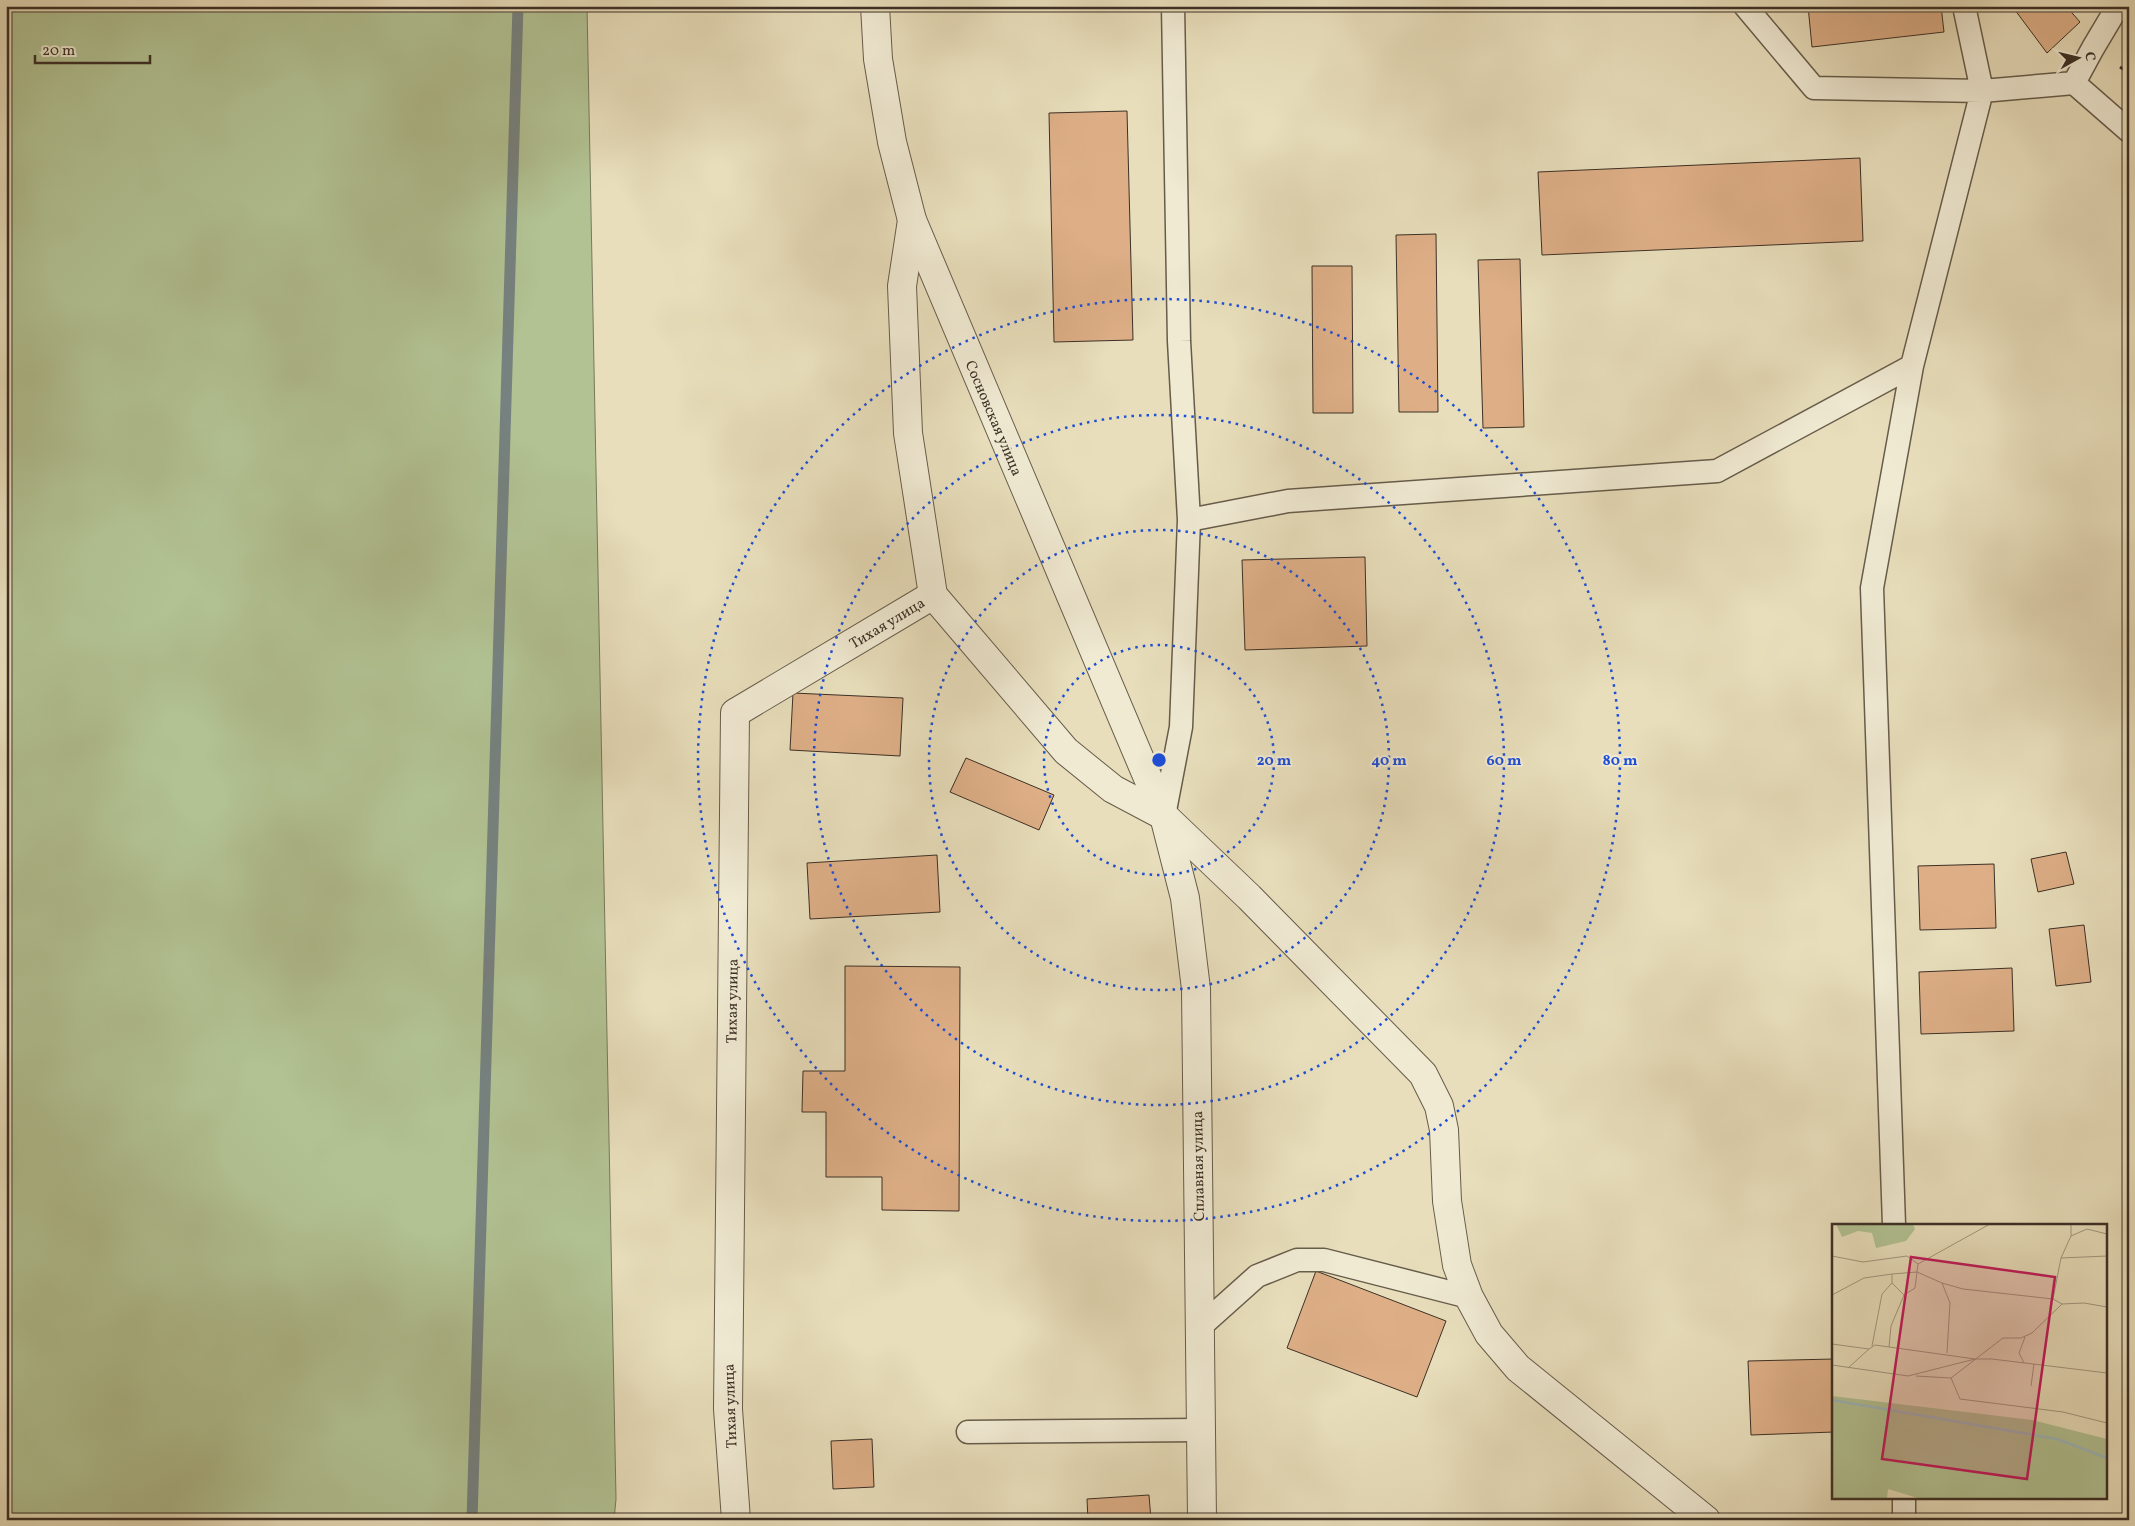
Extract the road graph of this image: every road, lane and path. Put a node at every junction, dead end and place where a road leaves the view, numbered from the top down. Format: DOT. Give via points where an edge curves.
graph roads {
  1 [pos="874,6"];
  2 [pos="1173,6"];
  3 [pos="1744,6"];
  4 [pos="1964,6"];
  5 [pos="2118,6"];
  6 [pos="2074,83"];
  7 [pos="1982,90"];
  8 [pos="2129,131"];
  9 [pos="912,220"];
  10 [pos="1912,366"];
  11 [pos="1189,520"];
  12 [pos="933,595"];
  13 [pos="1164,816"];
  14 [pos="1894,1224"];
  15 [pos="1469,1297"];
  16 [pos="1200,1328"];
  17 [pos="1201,1430"];
  18 [pos="968,1432"];
  19 [pos="1904,1498"];
  20 [pos="736,1520"];
  21 [pos="1202,1520"];
  22 [pos="1706,1520"];
  23 [pos="1904,1520"];
  1 -- 9 [label="street, Сосновская улица" via="878,59 892,142"];
  2 -- 11 [label="lane" via="1179,341"];
  3 -- 7 [label="lane" via="1814,88"];
  4 -- 7 [label="lane"];
  5 -- 6 [label="lane"];
  6 -- 7 [label="lane"];
  6 -- 8 [label="lane"];
  7 -- 10 [label="lane"];
  9 -- 12 [label="street" via="902,286 908,434"];
  9 -- 13 [label="street, Сосновская улица"];
  10 -- 11 [label="lane" via="1717,472 1288,501"];
  10 -- 14 [label="lane" via="1872,588"];
  11 -- 13 [label="lane" via="1182,727"];
  12 -- 13 [label="street" via="1066,751 1112,789"];
  12 -- 20 [label="street, Тихая улица" via="735,713 728,1409"];
  13 -- 15 [label="street" via="1256,904 1422,1074 1439,1106 1457,1265"];
  13 -- 16 [label="street, Сплавная улица" via="1186,898 1196,989"];
  15 -- 16 [label="lane" via="1324,1260 1297,1260 1257,1276"];
  15 -- 22 [label="street" via="1489,1334 1518,1368"];
  16 -- 17 [label="street, Сплавная улица"];
  17 -- 18 [label="lane"];
  17 -- 21 [label="street, Сплавная улица"];
  19 -- 23 [label="lane"];
}
